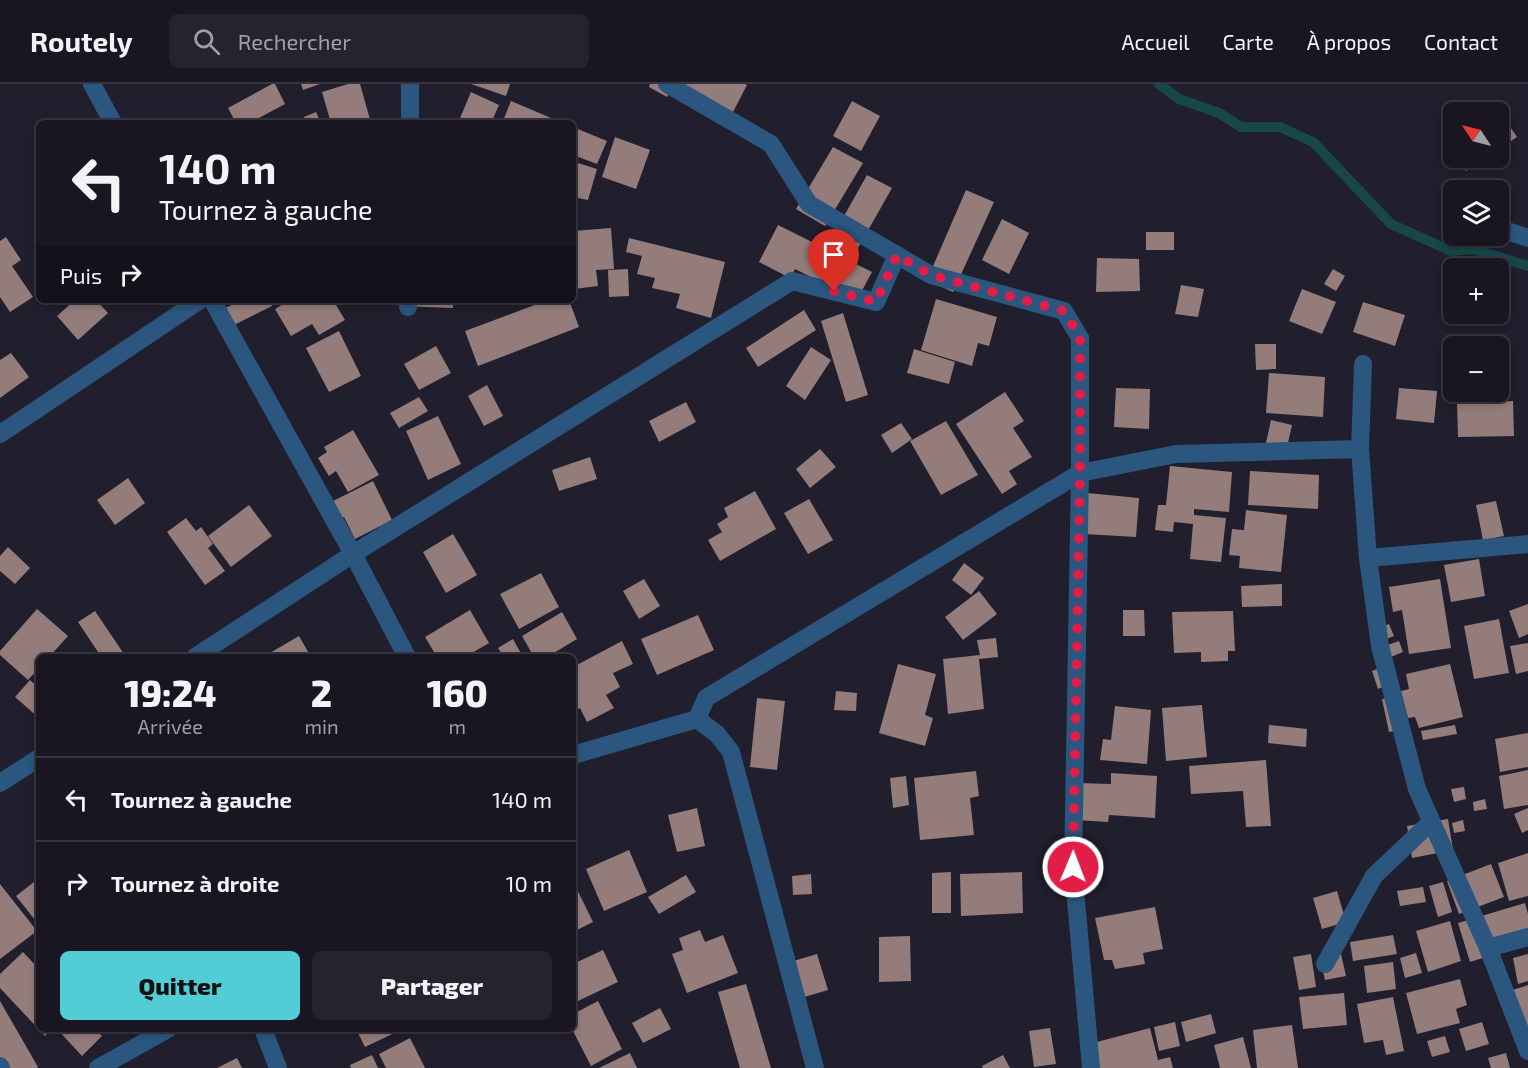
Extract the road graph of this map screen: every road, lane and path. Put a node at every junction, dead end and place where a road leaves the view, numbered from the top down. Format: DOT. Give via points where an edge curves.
graph roads {
  1 [pos="92,84"];
  2 [pos="410,84"];
  3 [pos="667,84"];
  4 [pos="111,120"];
  5 [pos="410,120"];
  6 [pos="1509,232"];
  7 [pos="1528,238"];
  8 [pos="897,255"];
  9 [pos="196,303"];
  10 [pos="214,303"];
  11 [pos="1363,364"];
  12 [pos="0,434"];
  13 [pos="1360,449"];
  14 [pos="1080,473"];
  15 [pos="1528,544"];
  16 [pos="353,554"];
  17 [pos="1368,558"];
  18 [pos="200,654"];
  19 [pos="405,654"];
  20 [pos="697,719"];
  21 [pos="576,754"];
  22 [pos="36,760"];
  23 [pos="0,783"];
  24 [pos="1431,822"];
  25 [pos="1528,937"];
  26 [pos="1488,948"];
  27 [pos="1325,964"];
  28 [pos="163,1032"];
  29 [pos="264,1032"];
  30 [pos="1528,1052"];
  31 [pos="98,1068"];
  32 [pos="278,1068"];
  33 [pos="815,1068"];
  34 [pos="1091,1068"];
  1 -- 4 [label="street"];
  2 -- 5 [label="street"];
  3 -- 8 [label="street" via="771,144 810,204"];
  6 -- 7 [label="street"];
  8 -- 14 [label="street" via="931,275 1064,311 1080,338"];
  8 -- 16 [label="street" via="876,302 792,280"];
  9 -- 12 [label="street"];
  10 -- 16 [label="street"];
  11 -- 13 [label="street"];
  13 -- 14 [label="street" via="1176,454"];
  13 -- 17 [label="street"];
  14 -- 20 [label="street" via="706,698"];
  14 -- 34 [label="street" via="1073,867"];
  15 -- 17 [label="street"];
  16 -- 18 [label="street"];
  16 -- 19 [label="street"];
  17 -- 24 [label="street" via="1380,646 1417,789"];
  20 -- 21 [label="street"];
  20 -- 33 [label="street" via="717,734 731,752"];
  22 -- 23 [label="street"];
  24 -- 26 [label="street"];
  24 -- 27 [label="street" via="1374,876"];
  25 -- 26 [label="street"];
  26 -- 30 [label="street"];
  28 -- 31 [label="street"];
  29 -- 32 [label="street"];
}
